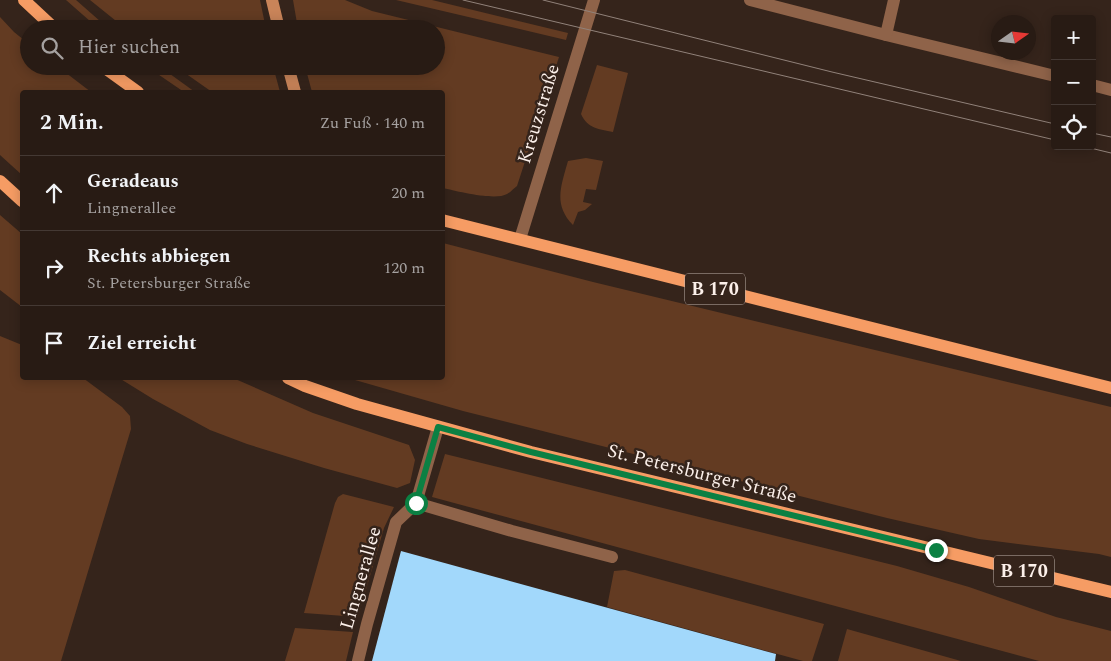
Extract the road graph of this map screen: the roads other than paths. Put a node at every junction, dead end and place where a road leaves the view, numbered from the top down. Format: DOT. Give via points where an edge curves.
graph roads {
  1 [pos="24,0"];
  2 [pos="272,0"];
  3 [pos="594,0"];
  4 [pos="750,0"];
  5 [pos="894,0"];
  6 [pos="45,20"];
  7 [pos="277,20"];
  8 [pos="886,35"];
  9 [pos="114,75"];
  10 [pos="290,75"];
  11 [pos="1051,75"];
  12 [pos="1096,86"];
  13 [pos="135,90"];
  14 [pos="294,90"];
  15 [pos="1111,90"];
  16 [pos="0,181"];
  17 [pos="20,199"];
  18 [pos="445,221"];
  19 [pos="520,239"];
  20 [pos="292,380"];
  21 [pos="1111,388"];
  22 [pos="438,427"];
  23 [pos="416,503"];
  24 [pos="612,557"];
  25 [pos="1111,592"];
  26 [pos="358,661"];
  1 -- 6 [label="main road"];
  2 -- 7 [label="main road"];
  3 -- 19 [label="street, Kreuzstraße"];
  4 -- 8 [label="street"];
  5 -- 8 [label="street"];
  8 -- 11 [label="street"];
  9 -- 13 [label="main road"];
  10 -- 14 [label="main road"];
  12 -- 15 [label="street"];
  16 -- 17 [label="main road"];
  18 -- 19 [label="main road, B 170"];
  19 -- 21 [label="main road, B 170"];
  20 -- 22 [label="main road, St. Petersburger Straße / B 170" via="357,404"];
  22 -- 23 [label="street"];
  22 -- 25 [label="main road, St. Petersburger Straße / B 170"];
  23 -- 24 [label="street"];
  23 -- 26 [label="street, Lingnerallee" via="396,522"];
}
